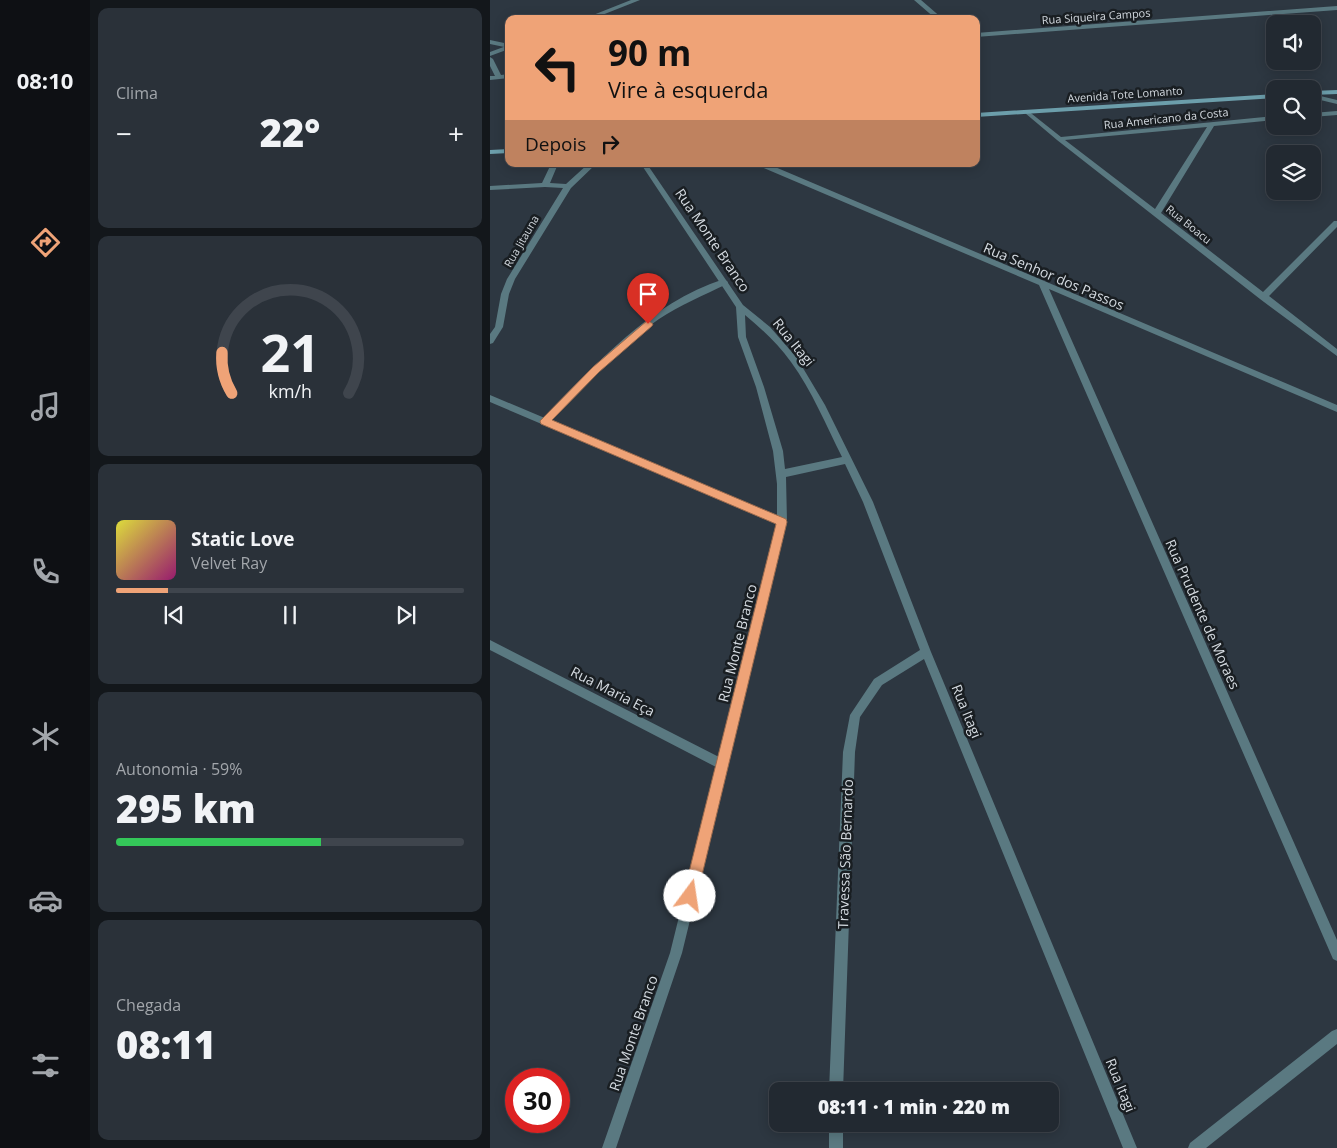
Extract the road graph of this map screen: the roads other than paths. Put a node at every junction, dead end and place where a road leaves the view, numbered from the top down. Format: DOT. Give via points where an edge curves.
graph roads {
  1 [pos="638,0"];
  2 [pos="917,0"];
  3 [pos="1337,8"];
  4 [pos="597,15"];
  5 [pos="935,15"];
  6 [pos="980,34"];
  7 [pos="490,42"];
  8 [pos="505,45"];
  9 [pos="505,48"];
  10 [pos="490,54"];
  11 [pos="490,58"];
  12 [pos="505,76"];
  13 [pos="499,77"];
  14 [pos="490,78"];
  15 [pos="1337,92"];
  16 [pos="1321,94"];
  17 [pos="1266,97"];
  18 [pos="1321,98"];
  19 [pos="1337,102"];
  20 [pos="1027,112"];
  21 [pos="1337,113"];
  22 [pos="1321,114"];
  23 [pos="980,115"];
  24 [pos="1266,119"];
  25 [pos="1212,124"];
  26 [pos="1059,139"];
  27 [pos="505,151"];
  28 [pos="490,152"];
  29 [pos="553,167"];
  30 [pos="589,167"];
  31 [pos="646,167"];
  32 [pos="769,167"];
  33 [pos="545,185"];
  34 [pos="568,186"];
  35 [pos="490,188"];
  36 [pos="1157,213"];
  37 [pos="1337,223"];
  38 [pos="724,282"];
  39 [pos="1043,285"];
  40 [pos="1263,297"];
  41 [pos="740,307"];
  42 [pos="490,340"];
  43 [pos="1337,353"];
  44 [pos="490,398"];
  45 [pos="1337,409"];
  46 [pos="545,421"];
  47 [pos="847,460"];
  48 [pos="781,474"];
  49 [pos="782,522"];
  50 [pos="490,644"];
  51 [pos="926,652"];
  52 [pos="723,765"];
  53 [pos="1337,955"];
  54 [pos="1337,1036"];
  55 [pos="836,1082"];
  56 [pos="836,1132"];
  57 [pos="609,1148"];
  58 [pos="836,1148"];
  59 [pos="1130,1148"];
  60 [pos="1195,1148"];
  1 -- 4 [label="street"];
  2 -- 5 [label="street"];
  3 -- 6 [label="street, Rua Siqueira Campos"];
  7 -- 8 [label="street"];
  9 -- 10 [label="street"];
  11 -- 13 [label="street"];
  12 -- 13 [label="street"];
  13 -- 14 [label="street"];
  15 -- 16 [label="main road"];
  17 -- 20 [label="main road, Avenida Tote Lomanto"];
  18 -- 19 [label="street"];
  20 -- 23 [label="main road, Avenida Tote Lomanto"];
  20 -- 26 [label="street, Rua Boacu"];
  21 -- 22 [label="street"];
  24 -- 25 [label="street, Rua Americano da Costa"];
  25 -- 26 [label="street, Rua Americano da Costa"];
  25 -- 36 [label="street"];
  26 -- 36 [label="street, Rua Boacu"];
  27 -- 28 [label="main road"];
  29 -- 33 [label="street"];
  30 -- 34 [label="street, Rua Jitauna"];
  31 -- 38 [label="street, Rua Monte Branco"];
  32 -- 39 [label="street, Rua Senhor dos Passos"];
  33 -- 34 [label="street"];
  33 -- 35 [label="street"];
  34 -- 42 [label="street, Rua Jitauna" via="511,280 499,327"];
  36 -- 40 [label="street, Rua Boacu"];
  37 -- 40 [label="street"];
  38 -- 41 [label="street, Rua Monte Branco"];
  38 -- 46 [label="street" via="688,298 648,324 596,369"];
  39 -- 45 [label="street, Rua Senhor dos Passos"];
  39 -- 53 [label="street, Rua Prudente de Moraes"];
  40 -- 43 [label="street, Rua Boacu"];
  41 -- 47 [label="street, Rua Itagi" via="767,329 794,360 822,406"];
  41 -- 48 [label="street, Rua Monte Branco" via="742,337 763,396"];
  44 -- 46 [label="street"];
  46 -- 49 [label="street"];
  47 -- 48 [label="street"];
  47 -- 51 [label="street, Rua Itagi" via="868,502"];
  48 -- 49 [label="street, Rua Monte Branco"];
  49 -- 52 [label="street, Rua Monte Branco"];
  50 -- 52 [label="street, Rua Maria Eça"];
  51 -- 55 [label="street, Travessa São Bernardo" via="878,682 854,715 849,752"];
  51 -- 59 [label="street, Rua Itagi"];
  52 -- 57 [label="street, Rua Monte Branco" via="676,953"];
  54 -- 60 [label="street"];
  56 -- 58 [label="street"];
}
